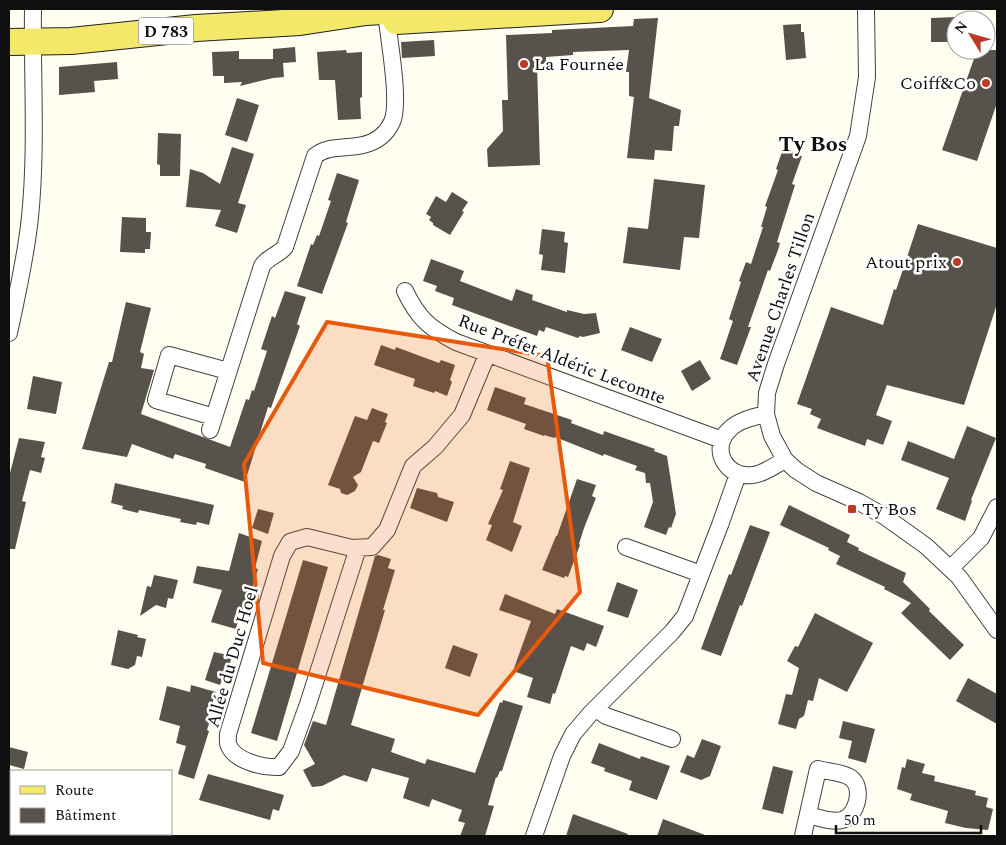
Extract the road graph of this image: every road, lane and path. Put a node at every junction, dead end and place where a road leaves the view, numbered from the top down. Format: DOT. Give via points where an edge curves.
graph roads {
  1 [pos="33,9"];
  2 [pos="600,9"];
  3 [pos="866,9"];
  4 [pos="419,13"];
  5 [pos="387,16"];
  6 [pos="21,42"];
  7 [pos="405,291"];
  8 [pos="9,333"];
  9 [pos="487,354"];
  10 [pos="228,371"];
  11 [pos="766,414"];
  12 [pos="722,440"];
  13 [pos="785,460"];
  14 [pos="738,474"];
  15 [pos="997,507"];
  16 [pos="626,547"];
  17 [pos="358,548"];
  18 [pos="951,568"];
  19 [pos="701,574"];
  20 [pos="997,630"];
  21 [pos="596,709"];
  22 [pos="672,739"];
  23 [pos="808,815"];
  24 [pos="534,836"];
  25 [pos="802,836"];
  1 -- 6 [label="street"];
  2 -- 4 [label="main road, D 783"];
  3 -- 11 [label="street, Avenue Charles Tillon" via="867,77 858,136 776,364 767,393"];
  4 -- 5 [label="main road, D 783"];
  5 -- 6 [label="main road, D 783" via="335,16 300,22 196,28 71,41"];
  5 -- 10 [label="street" via="395,89 393,120 383,136 376,140 356,147 324,150 315,156 285,247 262,266"];
  6 -- 8 [label="street" via="33,164 20,286"];
  7 -- 9 [label="street, Rue Préfet Aldéric Lecomte" via="416,312 432,329"];
  9 -- 12 [label="street, Rue Préfet Aldéric Lecomte"];
  9 -- 17 [label="street" via="462,415 414,466 387,530 372,547"];
  10 -- 10 [label="street" via="212,423 156,400 169,356"];
  11 -- 12 [label="street" via="740,422"];
  11 -- 13 [label="street, Avenue Charles Tillon" via="772,436"];
  12 -- 14 [label="street" via="721,458"];
  13 -- 14 [label="street" via="754,475"];
  13 -- 18 [label="street, Avenue Charles Tillon" via="816,483 884,516"];
  14 -- 19 [label="street"];
  15 -- 18 [label="street" via="981,538"];
  16 -- 19 [label="street"];
  17 -- 17 [label="street, Allée du Duc Hoel" via="291,751 279,767 265,768 240,758 229,746 228,734 282,556 290,542 307,537"];
  18 -- 20 [label="street, Avenue Charles Tillon"];
  19 -- 21 [label="street" via="680,622"];
  21 -- 22 [label="street" via="606,716"];
  21 -- 24 [label="street" via="578,728 562,756"];
  23 -- 25 [label="street"];
}
